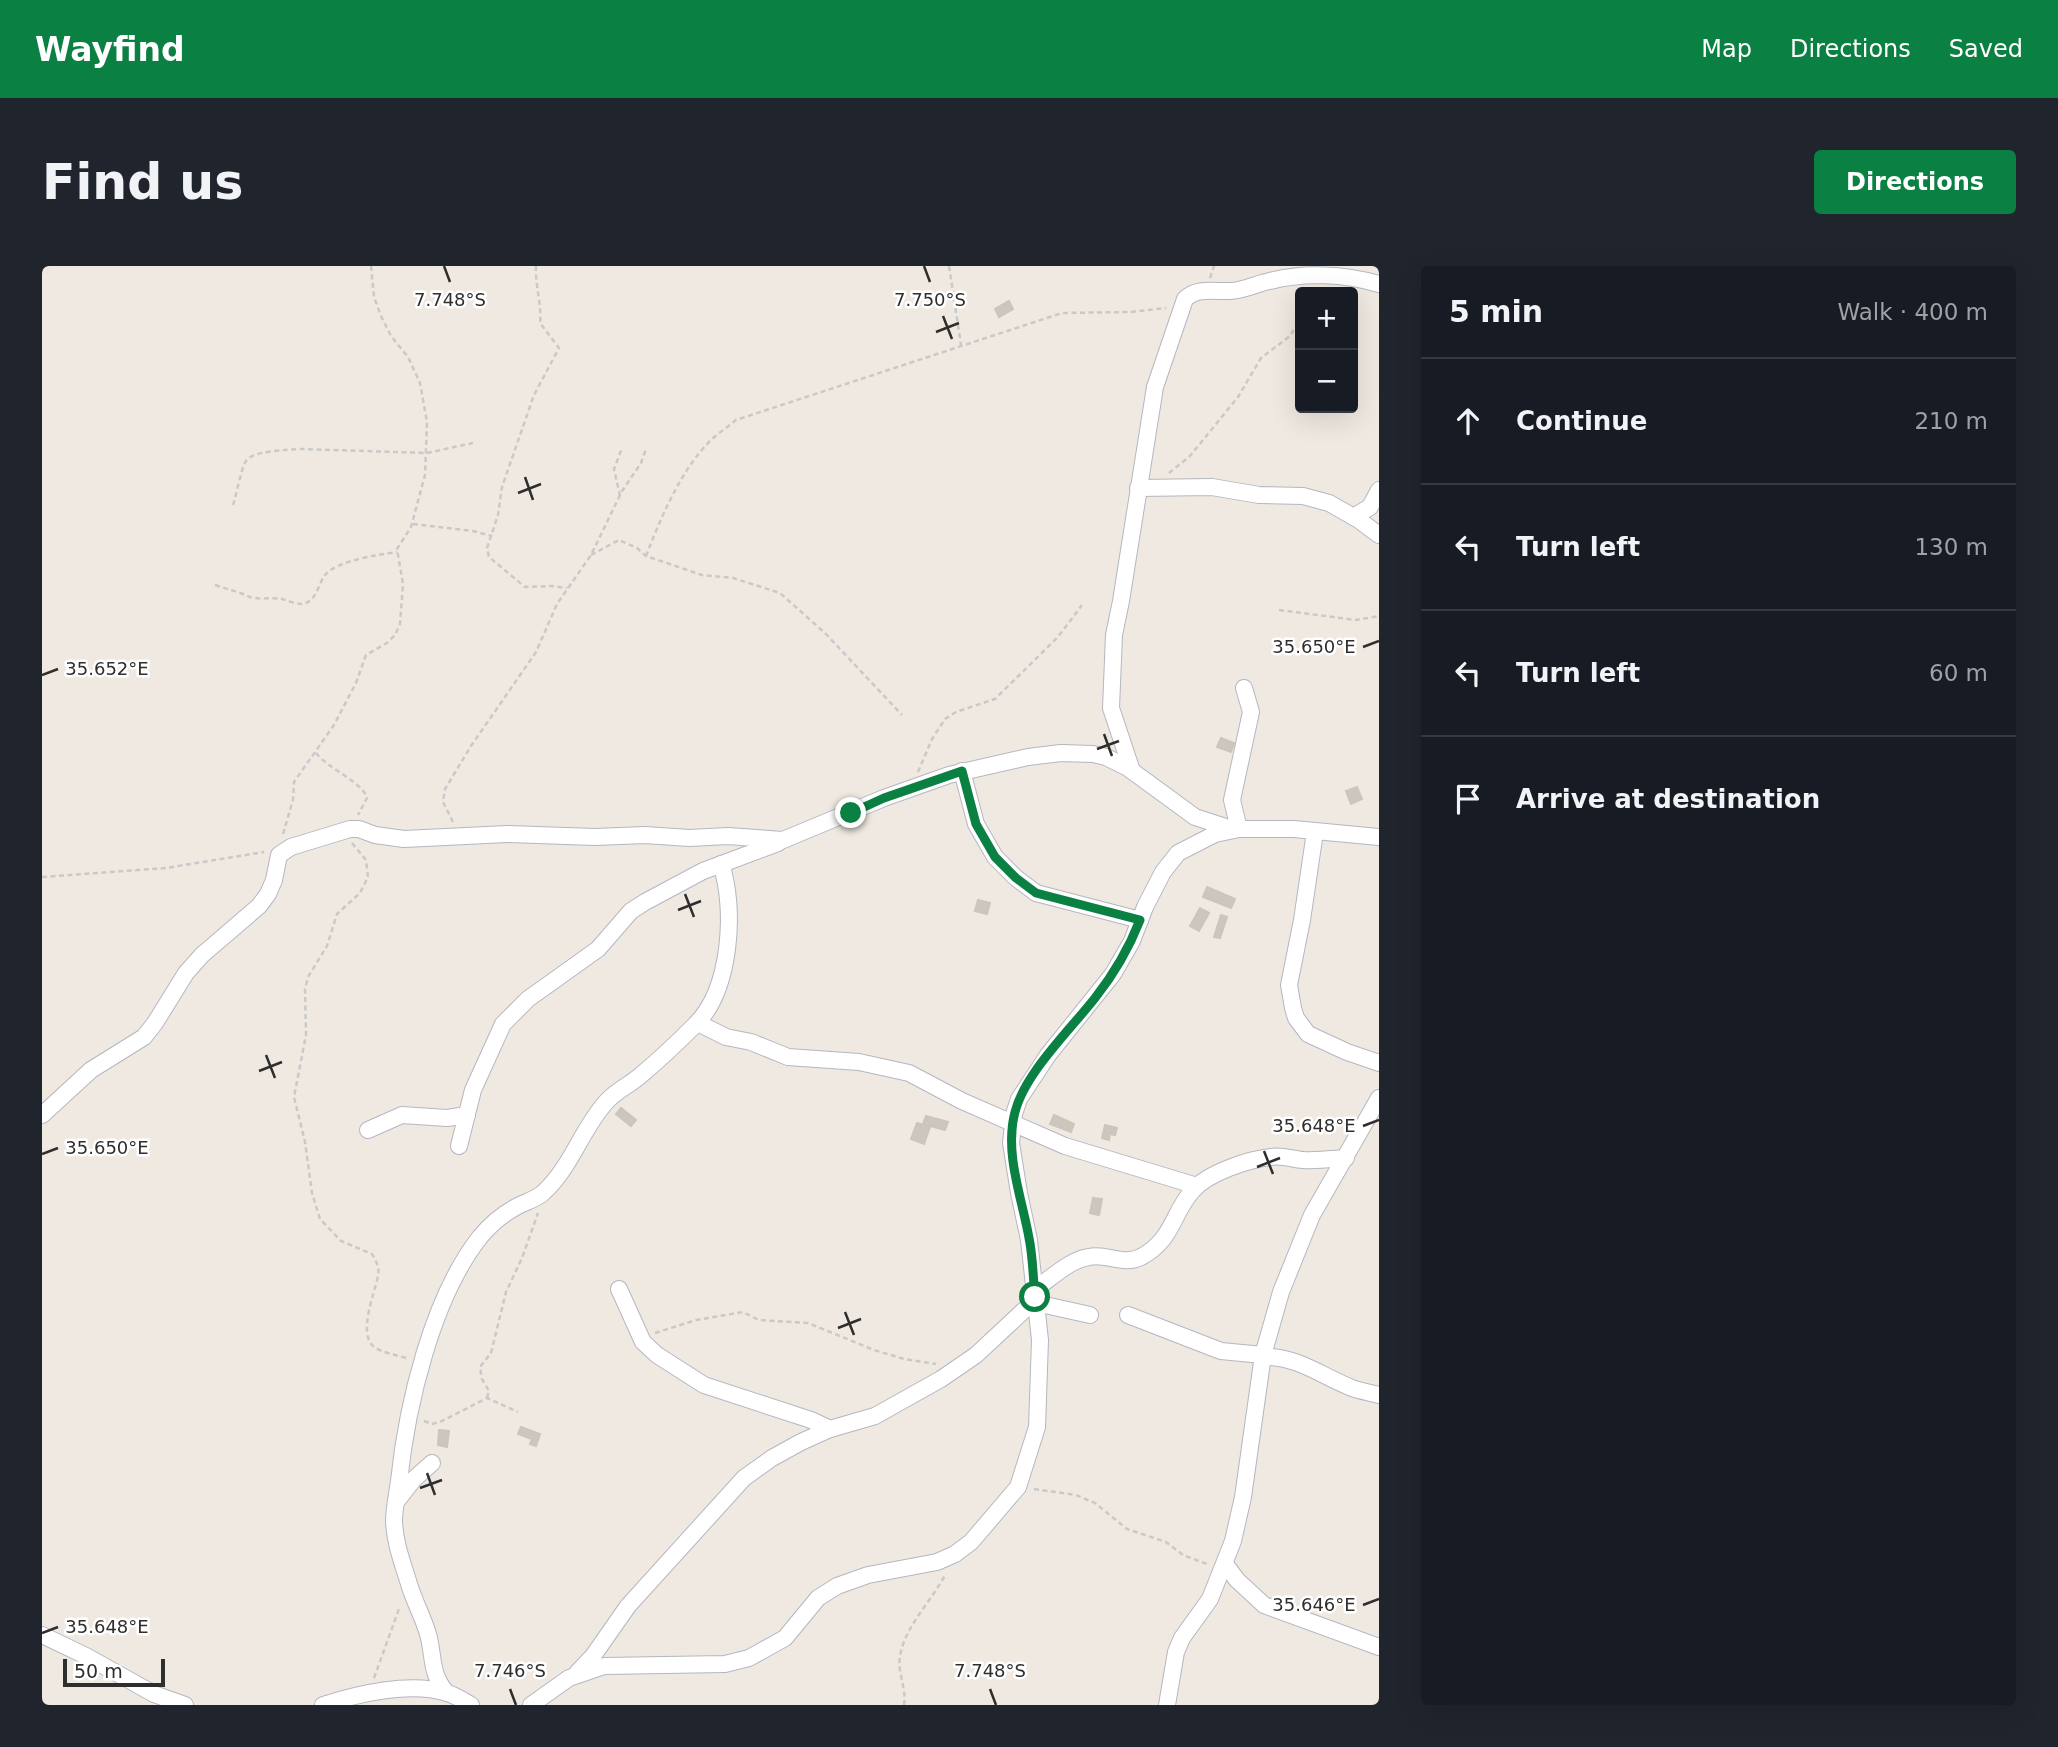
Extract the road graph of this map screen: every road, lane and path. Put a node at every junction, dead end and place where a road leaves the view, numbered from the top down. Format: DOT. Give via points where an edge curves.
graph roads {
  1 [pos="371,266"];
  2 [pos="536,266"];
  3 [pos="949,266"];
  4 [pos="1379,284"];
  5 [pos="1185,299"];
  6 [pos="1295,328"];
  7 [pos="961,345"];
  8 [pos="473,443"];
  9 [pos="622,448"];
  10 [pos="646,449"];
  11 [pos="427,453"];
  12 [pos="1144,487"];
  13 [pos="1379,490"];
  14 [pos="620,496"];
  15 [pos="233,505"];
  16 [pos="1353,517"];
  17 [pos="412,524"];
  18 [pos="1379,535"];
  19 [pos="492,536"];
  20 [pos="397,552"];
  21 [pos="591,555"];
  22 [pos="646,556"];
  23 [pos="215,584"];
  24 [pos="567,589"];
  25 [pos="1082,605"];
  26 [pos="1279,610"];
  27 [pos="1379,616"];
  28 [pos="1244,688"];
  29 [pos="902,715"];
  30 [pos="316,752"];
  31 [pos="962,771"];
  32 [pos="1132,771"];
  33 [pos="907,789"];
  34 [pos="354,829"];
  35 [pos="1237,829"];
  36 [pos="1315,832"];
  37 [pos="468,837"];
  38 [pos="1379,838"];
  39 [pos="783,840"];
  40 [pos="282,850"];
  41 [pos="721,864"];
  42 [pos="42,877"];
  43 [pos="1140,920"];
  44 [pos="698,1023"];
  45 [pos="1379,1063"];
  46 [pos="1379,1098"];
  47 [pos="42,1115"];
  48 [pos="467,1115"];
  49 [pos="1013,1125"];
  50 [pos="368,1130"];
  51 [pos="459,1146"];
  52 [pos="1346,1158"];
  53 [pos="1198,1186"];
  54 [pos="538,1212"];
  55 [pos="619,1289"];
  56 [pos="1035,1298"];
  57 [pos="1090,1315"];
  58 [pos="1128,1315"];
  59 [pos="638,1332"];
  60 [pos="1263,1356"];
  61 [pos="422,1364"];
  62 [pos="955,1369"];
  63 [pos="1379,1395"];
  64 [pos="487,1398"];
  65 [pos="410,1410"];
  66 [pos="518,1412"];
  67 [pos="830,1429"];
  68 [pos="432,1463"];
  69 [pos="1018,1487"];
  70 [pos="395,1504"];
  71 [pos="955,1554"];
  72 [pos="1224,1568"];
  73 [pos="402,1601"];
  74 [pos="42,1635"];
  75 [pos="1379,1647"];
  76 [pos="575,1675"];
  77 [pos="372,1682"];
  78 [pos="447,1693"];
  79 [pos="185,1705"];
  80 [pos="323,1705"];
  81 [pos="471,1705"];
  82 [pos="531,1705"];
  83 [pos="904,1705"];
  84 [pos="1167,1705"];
  1 -- 11 [label="path" via="380,316 420,383"];
  2 -- 19 [label="path" via="540,323 559,348 534,395 502,487"];
  3 -- 7 [label="path"];
  4 -- 5 [label="street" via="1358,278 1309,276 1237,290 1201,290"];
  5 -- 7 [label="path" via="1161,310 1062,313"];
  5 -- 12 [label="street" via="1155,387"];
  6 -- 12 [label="path" via="1261,358 1238,397 1190,456"];
  7 -- 22 [label="path" via="736,420 709,441 690,468 663,511"];
  8 -- 11 [label="path"];
  9 -- 14 [label="path" via="614,468"];
  10 -- 14 [label="path"];
  11 -- 15 [label="path" via="301,449 251,456 244,462"];
  11 -- 17 [label="path"];
  12 -- 16 [label="street" via="1212,487 1303,496 1329,503"];
  12 -- 32 [label="street" via="1111,670 1111,708"];
  13 -- 16 [label="street" via="1370,508"];
  14 -- 21 [label="path"];
  16 -- 18 [label="street"];
  17 -- 19 [label="path"];
  17 -- 20 [label="path"];
  19 -- 24 [label="path" via="489,557 525,587"];
  20 -- 23 [label="path" via="334,568 304,604 251,597"];
  20 -- 30 [label="path" via="403,584 400,624 387,643 366,655 350,695"];
  21 -- 22 [label="path" via="619,540"];
  21 -- 24 [label="path"];
  22 -- 29 [label="path" via="780,593"];
  24 -- 37 [label="path" via="536,652 445,789 448,815"];
  25 -- 33 [label="path" via="1058,637 995,699 945,719"];
  26 -- 27 [label="path" via="1356,620"];
  28 -- 35 [label="street" via="1251,712 1232,800"];
  30 -- 34 [label="path" via="367,794"];
  30 -- 40 [label="path" via="294,782"];
  31 -- 32 [label="street" via="1061,753 1106,757"];
  31 -- 33 [label="street"];
  31 -- 43 [label="street" via="976,824 995,857 1016,878 1036,893"];
  32 -- 35 [label="street" via="1195,817"];
  33 -- 39 [label="street"];
  34 -- 37 [label="street" via="404,839"];
  34 -- 40 [label="street"];
  34 -- 61 [label="path" via="352,842 366,860 368,877 360,893 337,914 327,946 308,978 306,1035 295,1108 320,1219 341,1241 372,1254 378,1265 367,1325 369,1341 374,1348"];
  35 -- 36 [label="street"];
  35 -- 43 [label="street" via="1214,834 1178,853 1163,872"];
  36 -- 38 [label="street"];
  36 -- 45 [label="street" via="1289,985 1293,1008 1308,1034"];
  37 -- 39 [label="street" via="645,835"];
  39 -- 41 [label="street"];
  40 -- 42 [label="path" via="166,868"];
  40 -- 47 [label="street" via="268,894 194,964 144,1037 91,1070"];
  41 -- 44 [label="street" via="728,893 727,948 716,990"];
  41 -- 48 [label="street" via="631,911 598,949 528,999 503,1024 473,1090"];
  43 -- 49 [label="street" via="1113,974 1019,1099"];
  44 -- 49 [label="street" via="788,1057 859,1062 901,1071"];
  44 -- 61 [label="street" via="606,1101 575,1153 544,1192 514,1208 482,1235 443,1301"];
  46 -- 52 [label="street"];
  48 -- 50 [label="street" via="402,1115"];
  48 -- 51 [label="street"];
  49 -- 53 [label="street" via="1065,1146"];
  49 -- 56 [label="street" via="1011,1143"];
  52 -- 53 [label="street" via="1270,1157 1224,1171"];
  52 -- 60 [label="street" via="1296,1252"];
  53 -- 56 [label="street" via="1153,1249 1127,1262 1088,1257 1058,1272"];
  54 -- 64 [label="path" via="506,1292 491,1353 480,1367"];
  55 -- 59 [label="street"];
  56 -- 57 [label="street"];
  56 -- 62 [label="street"];
  56 -- 69 [label="street" via="1041,1366 1037,1427"];
  58 -- 60 [label="street" via="1221,1351"];
  59 -- 62 [label="path" via="653,1333 744,1312 759,1320 808,1322 874,1350"];
  59 -- 67 [label="street" via="657,1354 704,1385"];
  60 -- 63 [label="street" via="1298,1362"];
  60 -- 72 [label="street" via="1243,1497"];
  61 -- 65 [label="street"];
  62 -- 67 [label="street" via="875,1416"];
  64 -- 65 [label="path" via="432,1424"];
  64 -- 66 [label="path"];
  65 -- 70 [label="street"];
  67 -- 76 [label="street" via="791,1447 744,1478 628,1606"];
  68 -- 70 [label="street"];
  69 -- 71 [label="street"];
  69 -- 72 [label="path" via="1083,1497 1135,1533"];
  70 -- 78 [label="street" via="398,1548 428,1636 435,1675"];
  71 -- 76 [label="street" via="837,1586 818,1598 785,1638 749,1658 726,1664 604,1666"];
  71 -- 83 [label="path" via="903,1644 898,1664"];
  72 -- 75 [label="street" via="1264,1605"];
  72 -- 84 [label="street" via="1176,1652"];
  73 -- 77 [label="path"];
  74 -- 79 [label="street" via="154,1694"];
  76 -- 82 [label="street"];
  78 -- 80 [label="street" via="419,1689 370,1692"];
  78 -- 81 [label="street"];
}
